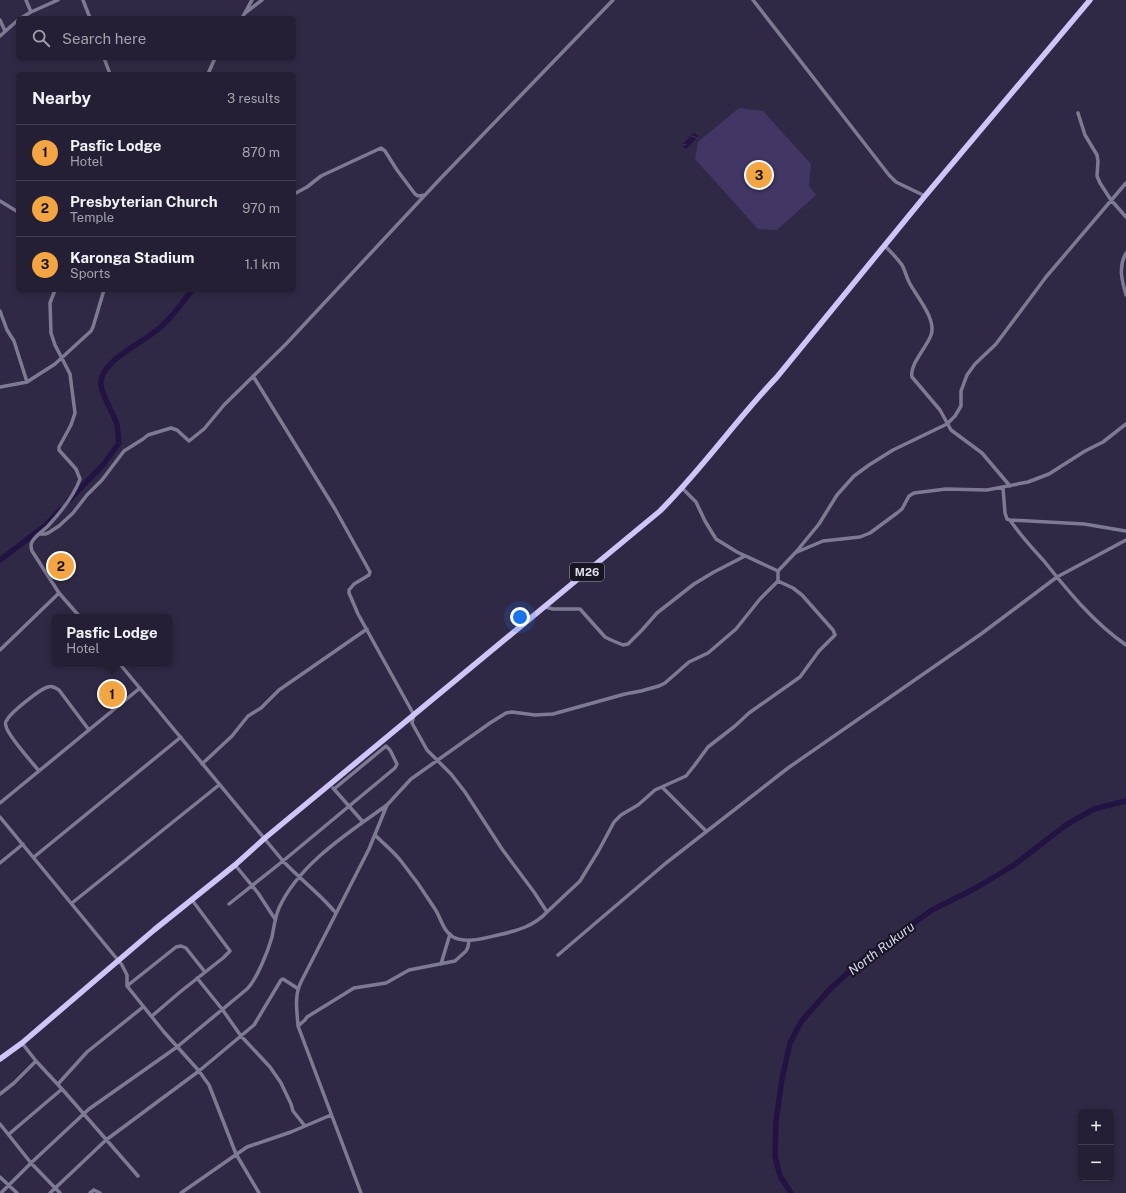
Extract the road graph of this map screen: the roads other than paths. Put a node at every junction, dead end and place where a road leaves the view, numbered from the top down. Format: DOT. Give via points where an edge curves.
graph roads {
  1 [pos="26,0"];
  2 [pos="58,0"];
  3 [pos="83,0"];
  4 [pos="252,0"];
  5 [pos="262,0"];
  6 [pos="612,0"];
  7 [pos="753,0"];
  8 [pos="1090,0"];
  9 [pos="31,12"];
  10 [pos="245,13"];
  11 [pos="24,16"];
  12 [pos="89,16"];
  13 [pos="243,16"];
  14 [pos="0,20"];
  15 [pos="16,22"];
  16 [pos="5,31"];
  17 [pos="0,36"];
  18 [pos="105,60"];
  19 [pos="214,60"];
  20 [pos="109,72"];
  21 [pos="209,72"];
  22 [pos="1078,113"];
  23 [pos="1126,183"];
  24 [pos="296,193"];
  25 [pos="425,195"];
  26 [pos="925,196"];
  27 [pos="1111,200"];
  28 [pos="0,201"];
  29 [pos="16,211"];
  30 [pos="1126,216"];
  31 [pos="886,246"];
  32 [pos="1126,253"];
  33 [pos="54,292"];
  34 [pos="103,292"];
  35 [pos="1126,295"];
  36 [pos="0,311"];
  37 [pos="62,358"];
  38 [pos="253,376"];
  39 [pos="26,382"];
  40 [pos="0,387"];
  41 [pos="947,424"];
  42 [pos="1126,424"];
  43 [pos="1010,486"];
  44 [pos="682,488"];
  45 [pos="1003,488"];
  46 [pos="1010,520"];
  47 [pos="1126,531"];
  48 [pos="40,534"];
  49 [pos="1126,540"];
  50 [pos="796,552"];
  51 [pos="745,556"];
  52 [pos="778,571"];
  53 [pos="1057,578"];
  54 [pos="778,581"];
  55 [pos="59,593"];
  56 [pos="545,607"];
  57 [pos="77,614"];
  58 [pos="367,629"];
  59 [pos="1126,645"];
  60 [pos="0,650"];
  61 [pos="122,666"];
  62 [pos="140,688"];
  63 [pos="414,715"];
  64 [pos="89,730"];
  65 [pos="181,737"];
  66 [pos="437,762"];
  67 [pos="202,764"];
  68 [pos="39,771"];
  69 [pos="219,785"];
  70 [pos="332,787"];
  71 [pos="662,787"];
  72 [pos="0,803"];
  73 [pos="387,805"];
  74 [pos="349,806"];
  75 [pos="0,817"];
  76 [pos="362,822"];
  77 [pos="706,831"];
  78 [pos="375,835"];
  79 [pos="265,838"];
  80 [pos="23,844"];
  81 [pos="34,857"];
  82 [pos="283,861"];
  83 [pos="0,863"];
  84 [pos="235,865"];
  85 [pos="298,877"];
  86 [pos="252,887"];
  87 [pos="192,900"];
  88 [pos="72,903"];
  89 [pos="229,904"];
  90 [pos="335,912"];
  91 [pos="547,912"];
  92 [pos="275,919"];
  93 [pos="450,934"];
  94 [pos="469,940"];
  95 [pos="558,955"];
  96 [pos="119,960"];
  97 [pos="441,964"];
  98 [pos="205,972"];
  99 [pos="197,978"];
  100 [pos="127,986"];
  101 [pos="297,988"];
  102 [pos="143,1007"];
  103 [pos="222,1009"];
  104 [pos="152,1016"];
  105 [pos="298,1026"];
  106 [pos="241,1036"];
  107 [pos="22,1043"];
  108 [pos="177,1047"];
  109 [pos="0,1059"];
  110 [pos="36,1061"];
  111 [pos="199,1071"];
  112 [pos="58,1084"];
  113 [pos="62,1089"];
  114 [pos="0,1094"];
  115 [pos="83,1114"];
  116 [pos="331,1115"];
  117 [pos="0,1124"];
  118 [pos="304,1126"];
  119 [pos="9,1134"];
  120 [pos="106,1140"];
  121 [pos="236,1154"];
  122 [pos="31,1163"];
  123 [pos="138,1176"];
  124 [pos="0,1177"];
  125 [pos="9,1185"];
  126 [pos="55,1189"];
  127 [pos="1,1193"];
  128 [pos="17,1193"];
  129 [pos="50,1193"];
  130 [pos="60,1193"];
  131 [pos="90,1193"];
  132 [pos="100,1193"];
  133 [pos="181,1193"];
  134 [pos="259,1193"];
  135 [pos="361,1193"];
  1 -- 9 [label="street"];
  2 -- 9 [label="street"];
  3 -- 12 [label="street"];
  4 -- 10 [label="street"];
  5 -- 10 [label="street"];
  6 -- 25 [label="street"];
  7 -- 26 [label="street" via="889,175 896,182"];
  8 -- 26 [label="main road, M26"];
  9 -- 11 [label="street"];
  10 -- 13 [label="street"];
  14 -- 16 [label="street"];
  15 -- 16 [label="street"];
  16 -- 17 [label="street"];
  18 -- 20 [label="street"];
  19 -- 21 [label="street"];
  22 -- 27 [label="street" via="1085,135 1097,154 1097,176"];
  23 -- 27 [label="street"];
  24 -- 25 [label="street" via="321,176 381,148 414,194"];
  25 -- 38 [label="street"];
  26 -- 31 [label="main road, M26"];
  27 -- 30 [label="street"];
  27 -- 41 [label="street" via="1046,277 996,344 967,375 961,391 961,406"];
  28 -- 29 [label="street"];
  31 -- 41 [label="street" via="902,265 930,318 931,335 913,367 912,377 943,415"];
  31 -- 44 [label="main road, M26"];
  32 -- 35 [label="street" via="1121,272"];
  33 -- 37 [label="street" via="50,304 51,333"];
  34 -- 37 [label="street" via="91,331"];
  36 -- 39 [label="street" via="14,341"];
  37 -- 39 [label="street"];
  37 -- 48 [label="street" via="71,378 75,413 59,450 76,469 80,479 58,514"];
  38 -- 48 [label="street" via="191,441 171,428 148,436 127,449 73,513 59,526"];
  38 -- 58 [label="street" via="335,509 370,572 349,590"];
  39 -- 40 [label="street"];
  41 -- 43 [label="street" via="957,435 982,453"];
  41 -- 50 [label="street" via="886,454 854,476"];
  42 -- 43 [label="street" via="1103,442 1049,474"];
  43 -- 45 [label="street"];
  44 -- 51 [label="street" via="696,502 716,539"];
  44 -- 56 [label="main road, M26" via="660,511"];
  45 -- 46 [label="street" via="1005,513"];
  45 -- 50 [label="street" via="946,489 914,493 909,496 898,513 870,533 860,537 823,541"];
  46 -- 47 [label="street" via="1084,524"];
  46 -- 53 [label="street"];
  48 -- 55 [label="street" via="32,540 31,547"];
  49 -- 53 [label="street"];
  50 -- 52 [label="street"];
  51 -- 52 [label="street"];
  51 -- 56 [label="street" via="694,584 657,612 628,644 623,645 605,636 580,609"];
  52 -- 54 [label="street"];
  53 -- 59 [label="street" via="1110,634"];
  53 -- 77 [label="street" via="788,768"];
  54 -- 66 [label="street" via="756,603 740,626 708,653 689,662 665,683 553,714 506,713"];
  54 -- 71 [label="street" via="802,595 835,635 819,651 800,677 708,746 686,776"];
  55 -- 57 [label="street"];
  55 -- 60 [label="street"];
  56 -- 63 [label="main road, M26"];
  58 -- 63 [label="street"];
  58 -- 67 [label="street" via="279,690 261,708 248,716 232,736"];
  61 -- 62 [label="street"];
  62 -- 64 [label="street"];
  62 -- 65 [label="street"];
  63 -- 66 [label="street" via="412,723 425,747"];
  63 -- 70 [label="main road, M26"];
  64 -- 68 [label="street"];
  64 -- 68 [label="street" via="59,690 53,686 48,686 30,698 5,723 6,728"];
  65 -- 67 [label="street"];
  65 -- 81 [label="street"];
  66 -- 73 [label="street" via="406,784"];
  66 -- 91 [label="street" via="465,792"];
  67 -- 69 [label="street"];
  68 -- 72 [label="street"];
  69 -- 79 [label="street"];
  69 -- 88 [label="street"];
  70 -- 74 [label="street"];
  70 -- 74 [label="street" via="386,746 390,750 397,764 395,768"];
  70 -- 79 [label="main road, M26"];
  71 -- 77 [label="street"];
  71 -- 91 [label="street" via="614,822 580,881"];
  73 -- 76 [label="street"];
  73 -- 78 [label="street"];
  74 -- 76 [label="street"];
  74 -- 82 [label="street"];
  75 -- 80 [label="street"];
  76 -- 85 [label="street"];
  77 -- 95 [label="street"];
  78 -- 90 [label="street"];
  78 -- 93 [label="street" via="401,861"];
  79 -- 82 [label="street"];
  79 -- 84 [label="main road, M26"];
  80 -- 81 [label="street"];
  80 -- 83 [label="street"];
  81 -- 88 [label="street"];
  82 -- 85 [label="street"];
  82 -- 86 [label="street"];
  84 -- 86 [label="street"];
  84 -- 87 [label="main road, M26"];
  85 -- 90 [label="street"];
  85 -- 92 [label="street"];
  86 -- 89 [label="street"];
  86 -- 92 [label="street"];
  87 -- 96 [label="main road, M26"];
  87 -- 98 [label="street" via="230,951"];
  88 -- 96 [label="street"];
  90 -- 101 [label="street"];
  91 -- 94 [label="street" via="525,928"];
  92 -- 103 [label="street" via="269,946 255,979 247,989"];
  93 -- 94 [label="street" via="459,939"];
  93 -- 97 [label="street"];
  94 -- 97 [label="street" via="468,947 461,957 453,962"];
  96 -- 100 [label="street" via="126,970"];
  96 -- 107 [label="main road, M26"];
  97 -- 105 [label="street" via="409,970 386,983 354,988 306,1017"];
  98 -- 99 [label="street"];
  98 -- 100 [label="street" via="186,948 181,946 176,947"];
  99 -- 103 [label="street"];
  99 -- 104 [label="street"];
  100 -- 102 [label="street"];
  101 -- 105 [label="street" via="295,998"];
  101 -- 106 [label="street" via="281,980 257,1021"];
  102 -- 104 [label="street"];
  102 -- 112 [label="street" via="87,1052"];
  103 -- 106 [label="street"];
  103 -- 108 [label="street"];
  104 -- 108 [label="street"];
  105 -- 116 [label="street"];
  106 -- 111 [label="street"];
  106 -- 118 [label="street" via="270,1066 292,1111"];
  107 -- 109 [label="main road, M26"];
  107 -- 110 [label="street"];
  108 -- 111 [label="street"];
  108 -- 115 [label="street"];
  110 -- 112 [label="street"];
  110 -- 114 [label="street"];
  111 -- 120 [label="street"];
  111 -- 121 [label="street" via="212,1092"];
  112 -- 113 [label="street"];
  113 -- 115 [label="street"];
  113 -- 119 [label="street"];
  115 -- 120 [label="street"];
  115 -- 122 [label="street"];
  116 -- 118 [label="street"];
  116 -- 135 [label="street"];
  117 -- 119 [label="street"];
  118 -- 121 [label="street" via="247,1147"];
  119 -- 122 [label="street"];
  120 -- 123 [label="street"];
  120 -- 126 [label="street"];
  121 -- 133 [label="street"];
  121 -- 134 [label="street"];
  122 -- 125 [label="street"];
  122 -- 126 [label="street"];
  124 -- 125 [label="street"];
  125 -- 127 [label="street"];
  125 -- 128 [label="street"];
  126 -- 129 [label="street"];
  126 -- 130 [label="street"];
  131 -- 132 [label="street" via="94,1190"];
}
